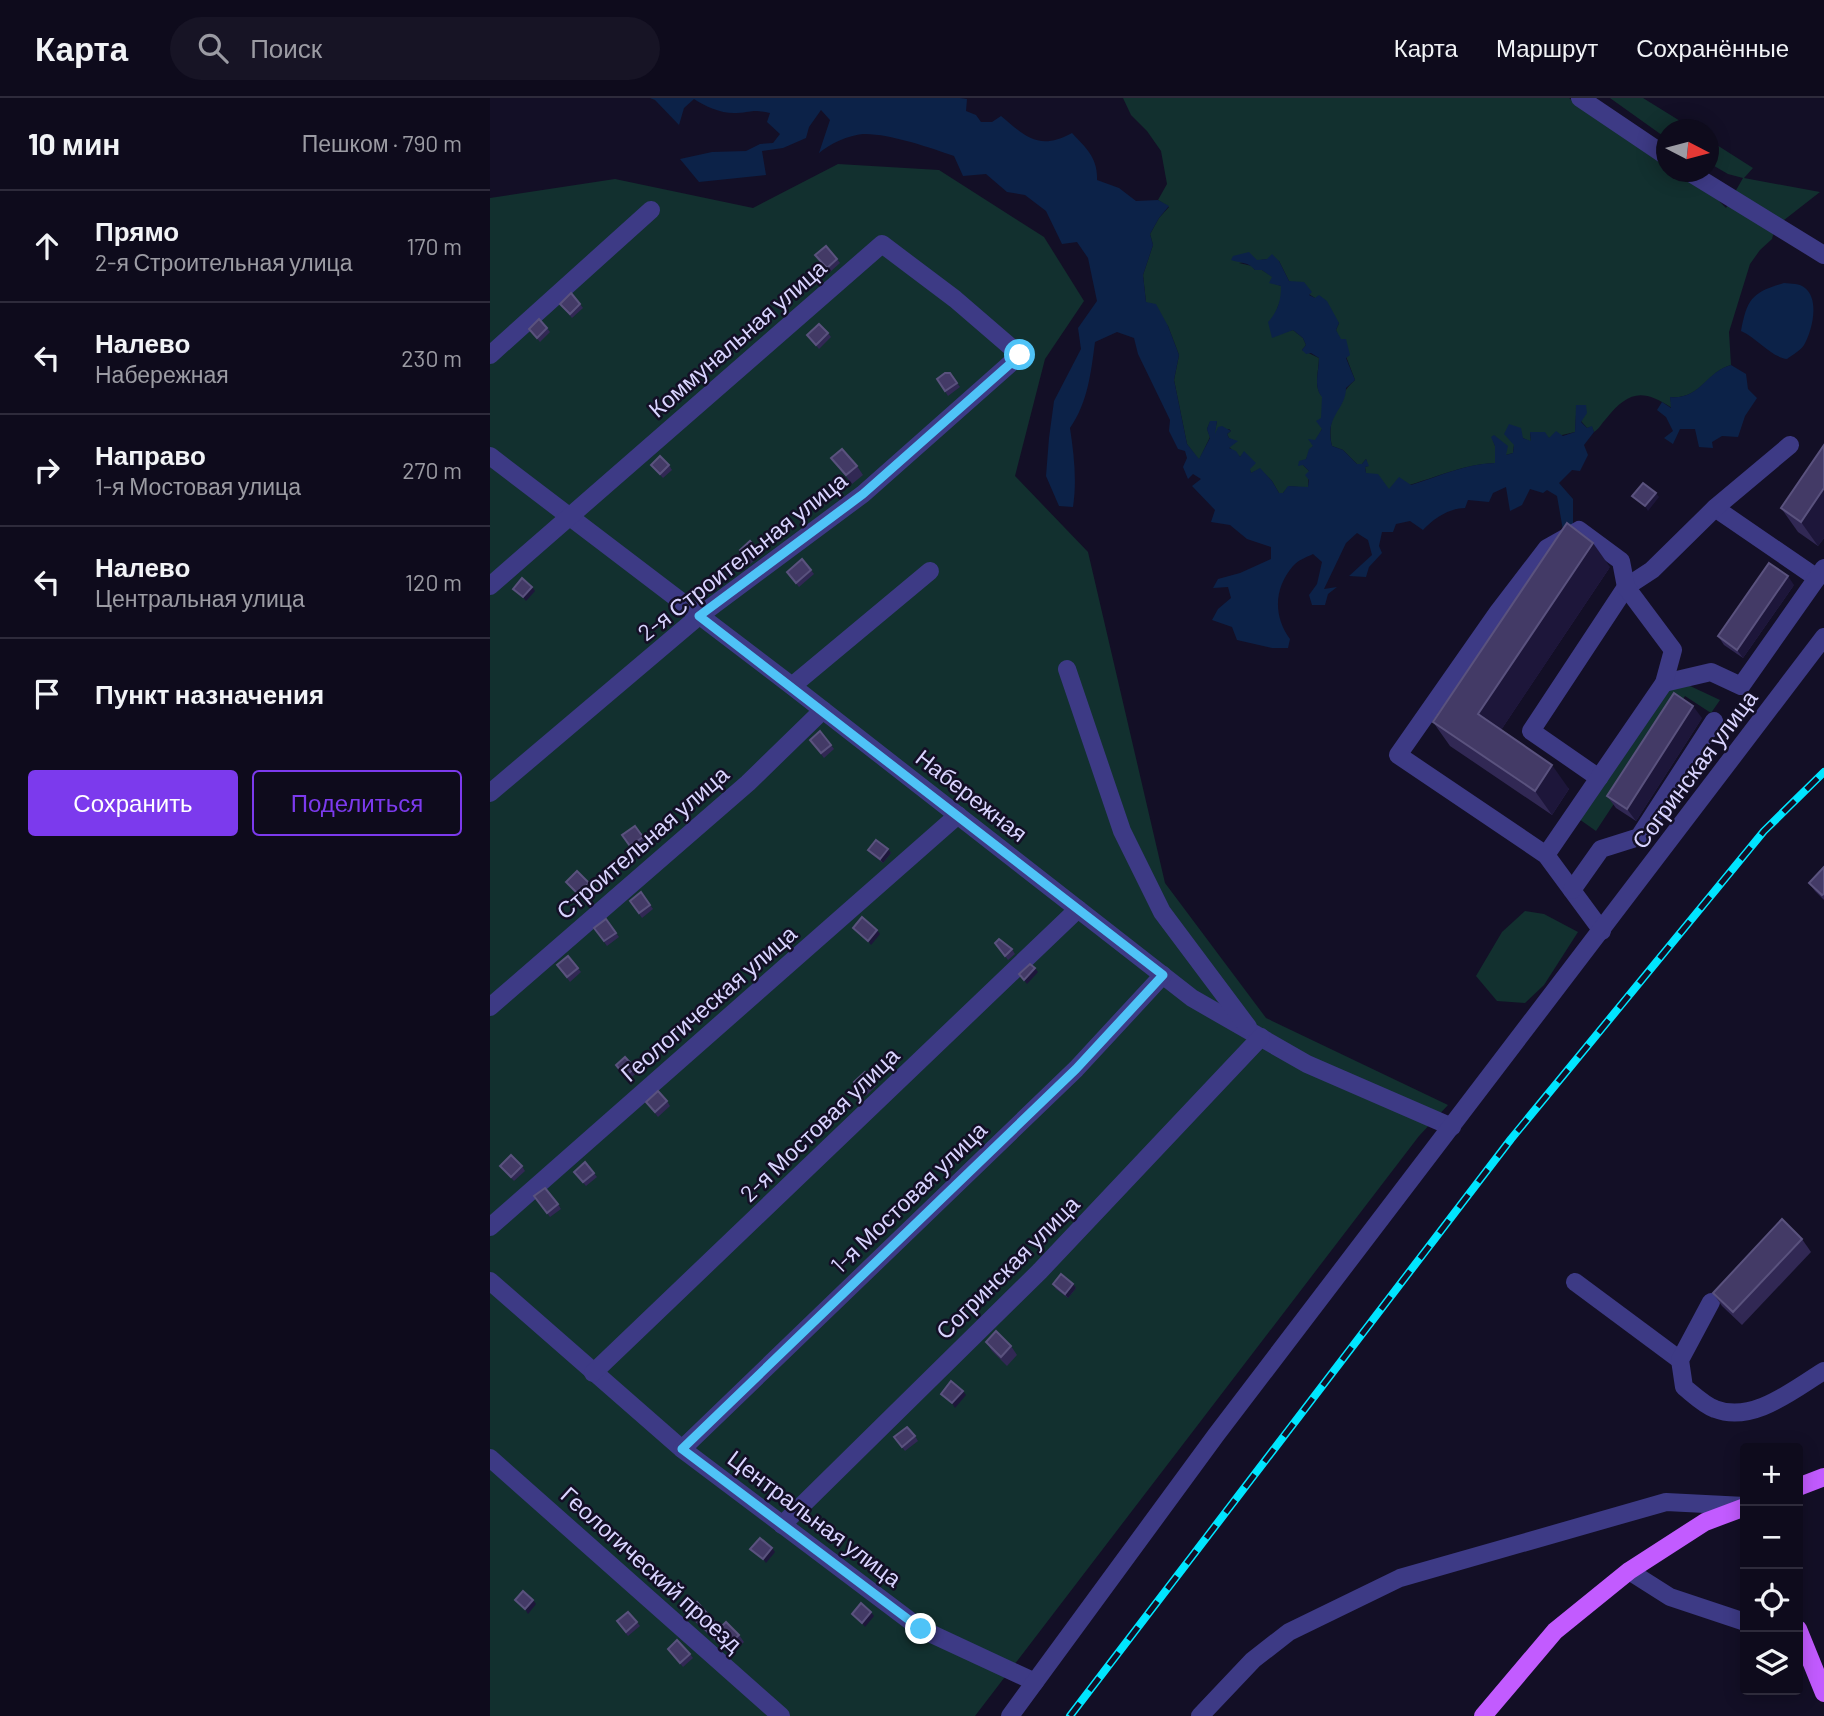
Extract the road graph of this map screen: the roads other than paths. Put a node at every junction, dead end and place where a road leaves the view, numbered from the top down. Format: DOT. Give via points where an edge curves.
graph roads {
  1 [pos="1580,98"];
  2 [pos="1656,149"];
  3 [pos="1705,182"];
  4 [pos="651,210"];
  5 [pos="1824,255"];
  6 [pos="490,355"];
  7 [pos="1020,355"];
  8 [pos="1790,444"];
  9 [pos="490,456"];
  10 [pos="1715,508"];
  11 [pos="570,517"];
  12 [pos="930,571"];
  13 [pos="1821,573"];
  14 [pos="490,586"];
  15 [pos="1626,587"];
  16 [pos="699,616"];
  17 [pos="1824,637"];
  18 [pos="1068,669"];
  19 [pos="1664,683"];
  20 [pos="792,686"];
  21 [pos="823,710"];
  22 [pos="1714,721"];
  23 [pos="1600,778"];
  24 [pos="490,793"];
  25 [pos="958,815"];
  26 [pos="1546,855"];
  27 [pos="1572,890"];
  28 [pos="1078,909"];
  29 [pos="1602,931"];
  30 [pos="1163,975"];
  31 [pos="490,1007"];
  32 [pos="1257,1035"];
  33 [pos="1452,1127"];
  34 [pos="490,1227"];
  35 [pos="490,1281"];
  36 [pos="1575,1282"];
  37 [pos="1712,1302"];
  38 [pos="1680,1360"];
  39 [pos="1824,1371"];
  40 [pos="593,1373"];
  41 [pos="682,1449"];
  42 [pos="490,1458"];
  43 [pos="1824,1477"];
  44 [pos="1803,1485"];
  45 [pos="1740,1506"];
  46 [pos="1740,1508"];
  47 [pos="782,1525"];
  48 [pos="1629,1571"];
  49 [pos="1740,1620"];
  50 [pos="1798,1632"];
  51 [pos="1035,1682"];
  52 [pos="1824,1693"];
  53 [pos="781,1716"];
  54 [pos="1010,1716"];
  55 [pos="1200,1716"];
  56 [pos="1483,1716"];
  1 -- 2 [label="street"];
  3 -- 5 [label="street"];
  4 -- 6 [label="street"];
  7 -- 11 [label="street, Коммунальная улица" via="882,244"];
  7 -- 16 [label="street, 2-я Строительная улица" via="863,494"];
  8 -- 10 [label="street"];
  9 -- 11 [label="street, Набережная"];
  10 -- 13 [label="street"];
  10 -- 15 [label="street" via="1652,570"];
  11 -- 14 [label="street, Коммунальная улица"];
  11 -- 16 [label="street, Набережная"];
  12 -- 20 [label="street"];
  13 -- 19 [label="street" via="1741,686 1711,672"];
  15 -- 19 [label="street" via="1673,650"];
  15 -- 23 [label="street" via="1531,731"];
  15 -- 26 [label="street" via="1621,561 1579,530 1547,548 1398,755"];
  16 -- 20 [label="street, Набережная"];
  16 -- 24 [label="street, 2-я Строительная улица"];
  17 -- 29 [label="street, Согринская улица"];
  18 -- 32 [label="street" via="1122,831 1162,912"];
  19 -- 23 [label="street"];
  20 -- 21 [label="street, Набережная"];
  21 -- 25 [label="street, Набережная"];
  21 -- 31 [label="street, Строительная улица" via="748,783"];
  22 -- 27 [label="street" via="1639,837 1601,849"];
  23 -- 26 [label="street"];
  25 -- 28 [label="street, Набережная"];
  25 -- 34 [label="street, Геологическая улица"];
  26 -- 27 [label="street"];
  27 -- 29 [label="street"];
  28 -- 30 [label="street, Набережная"];
  28 -- 40 [label="street, 2-я Мостовая улица"];
  29 -- 33 [label="street, Согринская улица"];
  30 -- 32 [label="street, Набережная" via="1192,998"];
  30 -- 41 [label="street, 1-я Мостовая улица" via="1076,1069"];
  32 -- 33 [label="street, Набережная" via="1307,1064"];
  32 -- 47 [label="street, Согринская улица" via="1040,1271"];
  33 -- 51 [label="street, Согринская улица" via="1216,1435"];
  35 -- 40 [label="street, Центральная улица"];
  36 -- 38 [label="street"];
  37 -- 38 [label="street"];
  38 -- 39 [label="street" via="1684,1387 1715,1409 1744,1412 1774,1402"];
  40 -- 41 [label="street, Центральная улица"];
  41 -- 47 [label="street, Центральная улица"];
  42 -- 53 [label="street, Геологический проезд"];
  43 -- 44 [label="main road"];
  45 -- 55 [label="street" via="1665,1502 1399,1578 1289,1632 1253,1660"];
  46 -- 48 [label="main road" via="1704,1522"];
  47 -- 51 [label="street, Центральная улица" via="921,1629"];
  48 -- 49 [label="street" via="1670,1597"];
  48 -- 56 [label="main road" via="1555,1631"];
  50 -- 52 [label="main road"];
  51 -- 54 [label="street, Согринская улица"];
}
